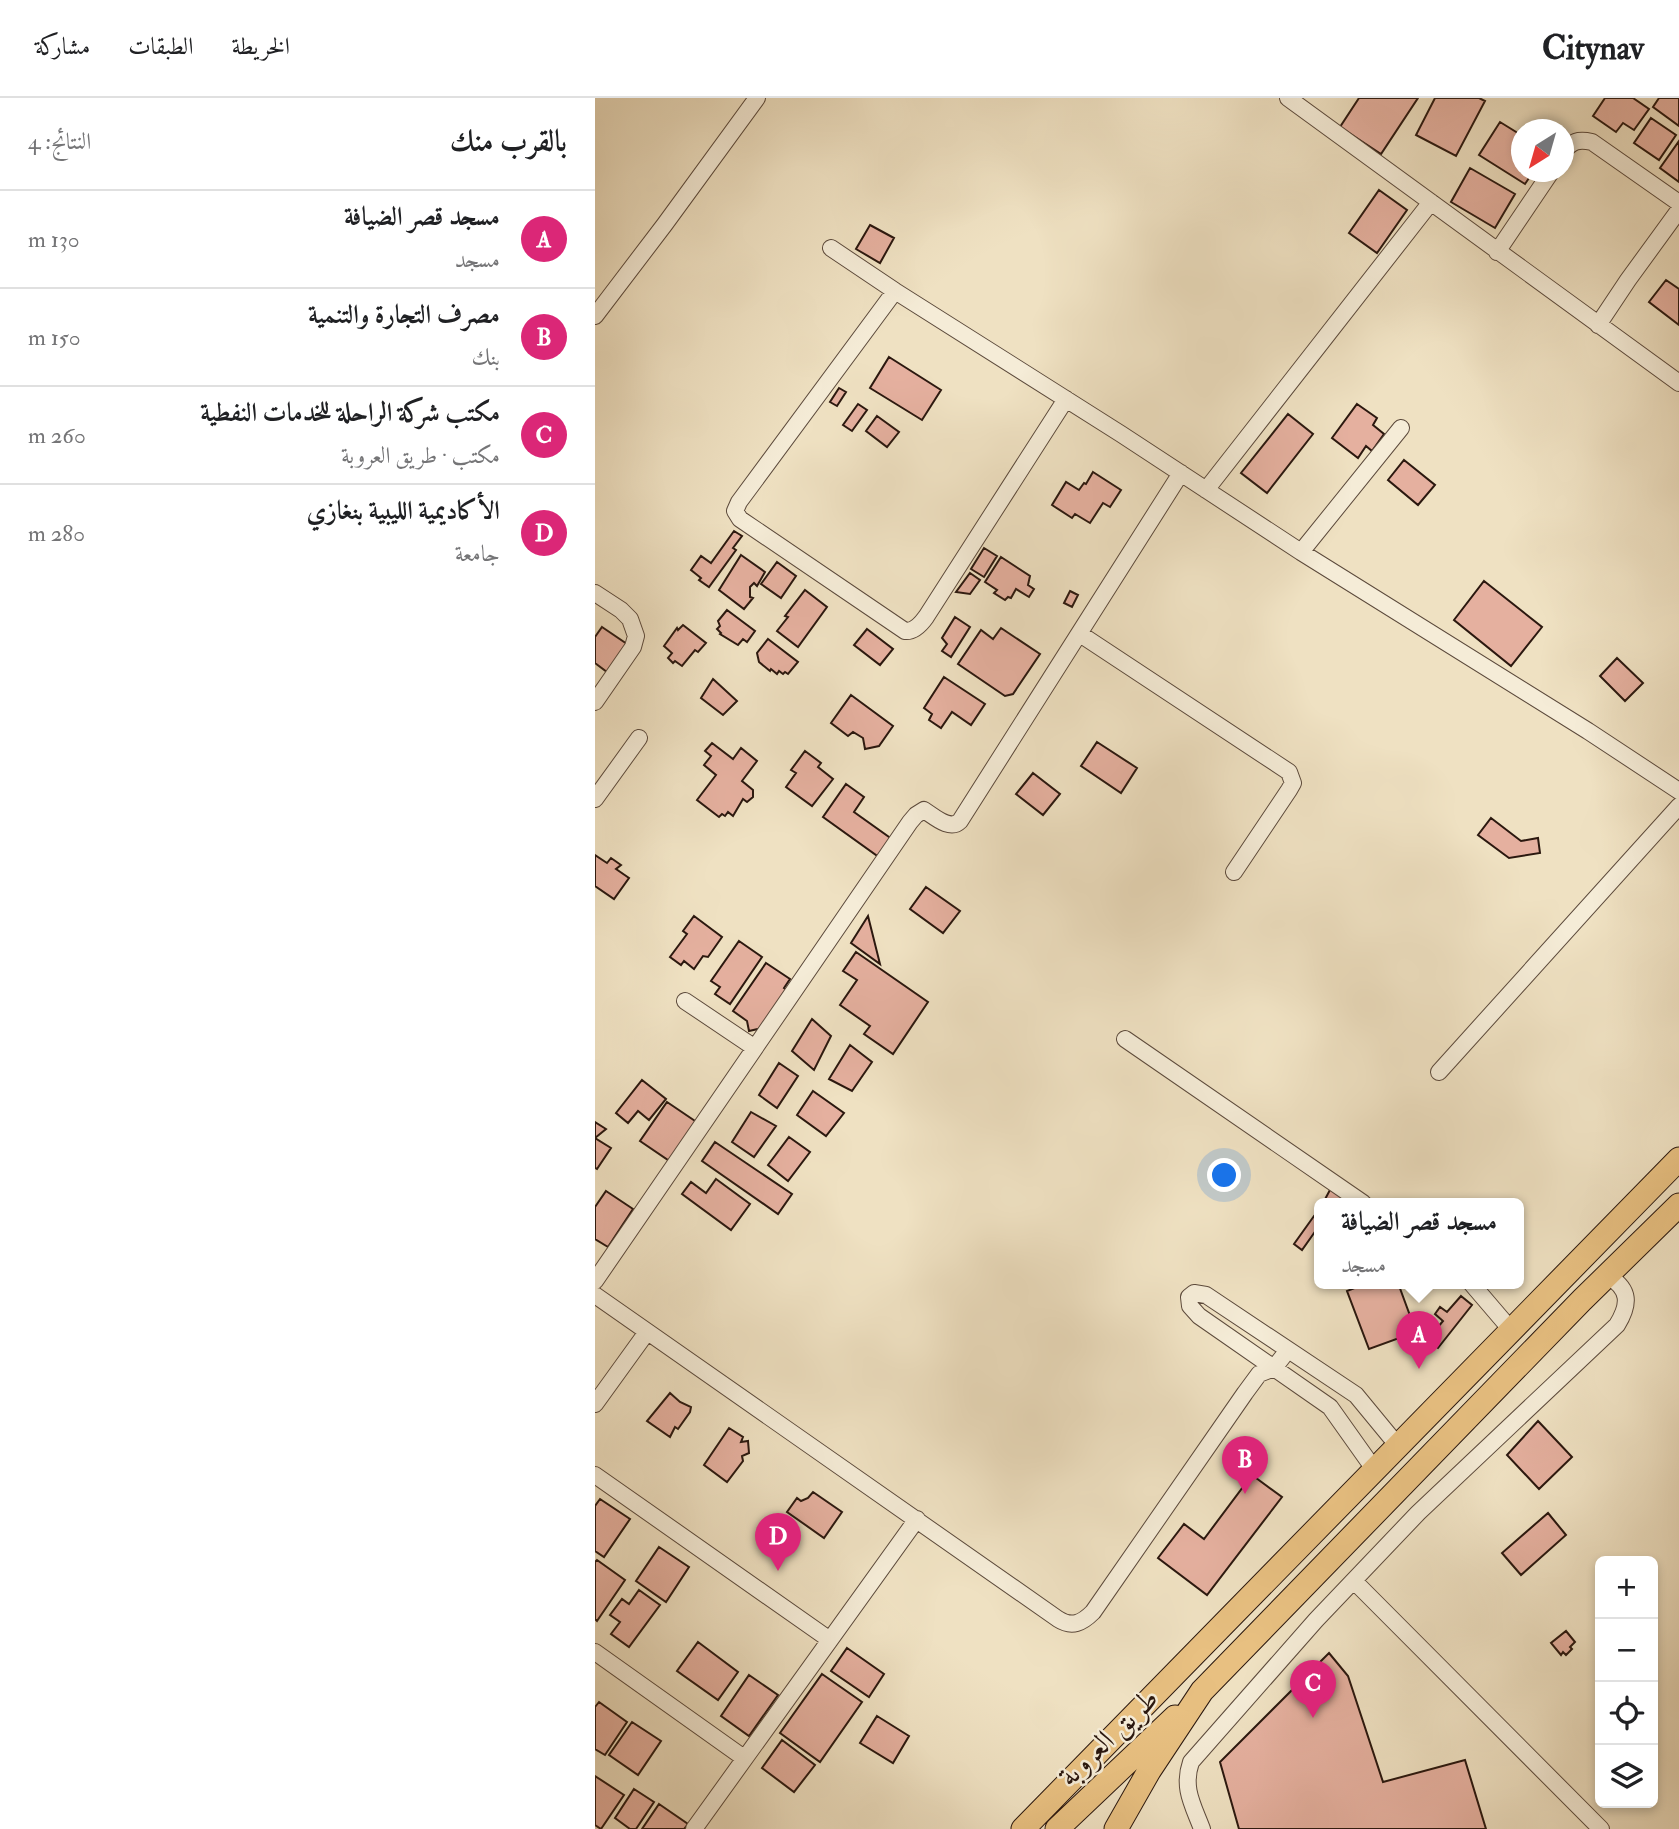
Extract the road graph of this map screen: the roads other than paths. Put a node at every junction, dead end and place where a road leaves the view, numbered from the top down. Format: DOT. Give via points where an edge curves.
graph roads {
  1 [pos="757,98"];
  2 [pos="1288,98"];
  3 [pos="1574,142"];
  4 [pos="1544,182"];
  5 [pos="1431,202"];
  6 [pos="1679,203"];
  7 [pos="1679,210"];
  8 [pos="831,248"];
  9 [pos="1497,252"];
  10 [pos="895,291"];
  11 [pos="595,316"];
  12 [pos="1598,325"];
  13 [pos="1679,383"];
  14 [pos="1066,399"];
  15 [pos="1401,428"];
  16 [pos="1181,473"];
  17 [pos="1206,490"];
  18 [pos="1301,552"];
  19 [pos="595,593"];
  20 [pos="1080,634"];
  21 [pos="595,702"];
  22 [pos="639,738"];
  23 [pos="1679,791"];
  24 [pos="595,799"];
  25 [pos="1679,806"];
  26 [pos="1234,872"];
  27 [pos="685,1001"];
  28 [pos="1125,1039"];
  29 [pos="755,1048"];
  30 [pos="1439,1072"];
  31 [pos="1679,1159"];
  32 [pos="1356,1198"];
  33 [pos="1675,1211"];
  34 [pos="1608,1276"];
  35 [pos="595,1281"];
  36 [pos="1476,1289"];
  37 [pos="595,1295"];
  38 [pos="1511,1331"];
  39 [pos="647,1332"];
  40 [pos="1270,1338"];
  41 [pos="1287,1350"];
  42 [pos="1257,1357"];
  43 [pos="1267,1371"];
  44 [pos="1344,1387"];
  45 [pos="595,1404"];
  46 [pos="1330,1407"];
  47 [pos="1398,1446"];
  48 [pos="1374,1469"];
  49 [pos="595,1475"];
  50 [pos="917,1520"];
  51 [pos="1354,1581"];
  52 [pos="830,1640"];
  53 [pos="595,1652"];
  54 [pos="1202,1691"];
  55 [pos="744,1758"];
  56 [pos="694,1829"];
  57 [pos="1023,1829"];
  58 [pos="1058,1829"];
  59 [pos="1115,1829"];
  60 [pos="1202,1829"];
  61 [pos="1601,1829"];
  1 -- 11 [label="street"];
  2 -- 5 [label="street"];
  3 -- 6 [label="street" via="1592,142"];
  4 -- 9 [label="street"];
  5 -- 9 [label="street"];
  5 -- 17 [label="street"];
  7 -- 12 [label="street"];
  8 -- 10 [label="street"];
  9 -- 12 [label="street"];
  10 -- 14 [label="street"];
  10 -- 14 [label="street" via="734,511 905,631 922,622"];
  12 -- 13 [label="street"];
  14 -- 16 [label="street"];
  15 -- 18 [label="street"];
  16 -- 17 [label="street"];
  16 -- 20 [label="street"];
  17 -- 18 [label="street"];
  18 -- 23 [label="street"];
  19 -- 21 [label="street" via="621,610 636,636"];
  20 -- 26 [label="street" via="1289,772 1293,783"];
  20 -- 29 [label="street" via="960,821 952,826 924,810 916,815"];
  22 -- 24 [label="street"];
  25 -- 30 [label="street"];
  27 -- 29 [label="street"];
  28 -- 32 [label="street"];
  29 -- 35 [label="street"];
  31 -- 38 [label="highway"];
  33 -- 34 [label="highway"];
  34 -- 51 [label="street" via="1625,1294 1626,1305 1617,1325 1418,1513"];
  34 -- 54 [label="highway"];
  36 -- 38 [label="street"];
  37 -- 39 [label="street"];
  38 -- 47 [label="highway"];
  39 -- 45 [label="street"];
  39 -- 50 [label="street"];
  40 -- 41 [label="street"];
  40 -- 42 [label="street"];
  40 -- 42 [label="street" via="1206,1295 1189,1297 1199,1317"];
  41 -- 43 [label="street"];
  41 -- 44 [label="street"];
  42 -- 43 [label="street"];
  43 -- 46 [label="street"];
  43 -- 50 [label="street" via="1093,1612 1081,1622 1072,1625 1058,1619"];
  44 -- 46 [label="street"];
  44 -- 47 [label="street"];
  46 -- 48 [label="street"];
  47 -- 48 [label="highway"];
  48 -- 57 [label="highway"];
  49 -- 52 [label="street"];
  50 -- 52 [label="street"];
  51 -- 60 [label="street" via="1191,1762 1187,1790"];
  51 -- 61 [label="street"];
  52 -- 55 [label="street"];
  53 -- 55 [label="street"];
  54 -- 58 [label="highway, طريق العروبة"];
  54 -- 59 [label="highway"];
  55 -- 56 [label="street"];
}
